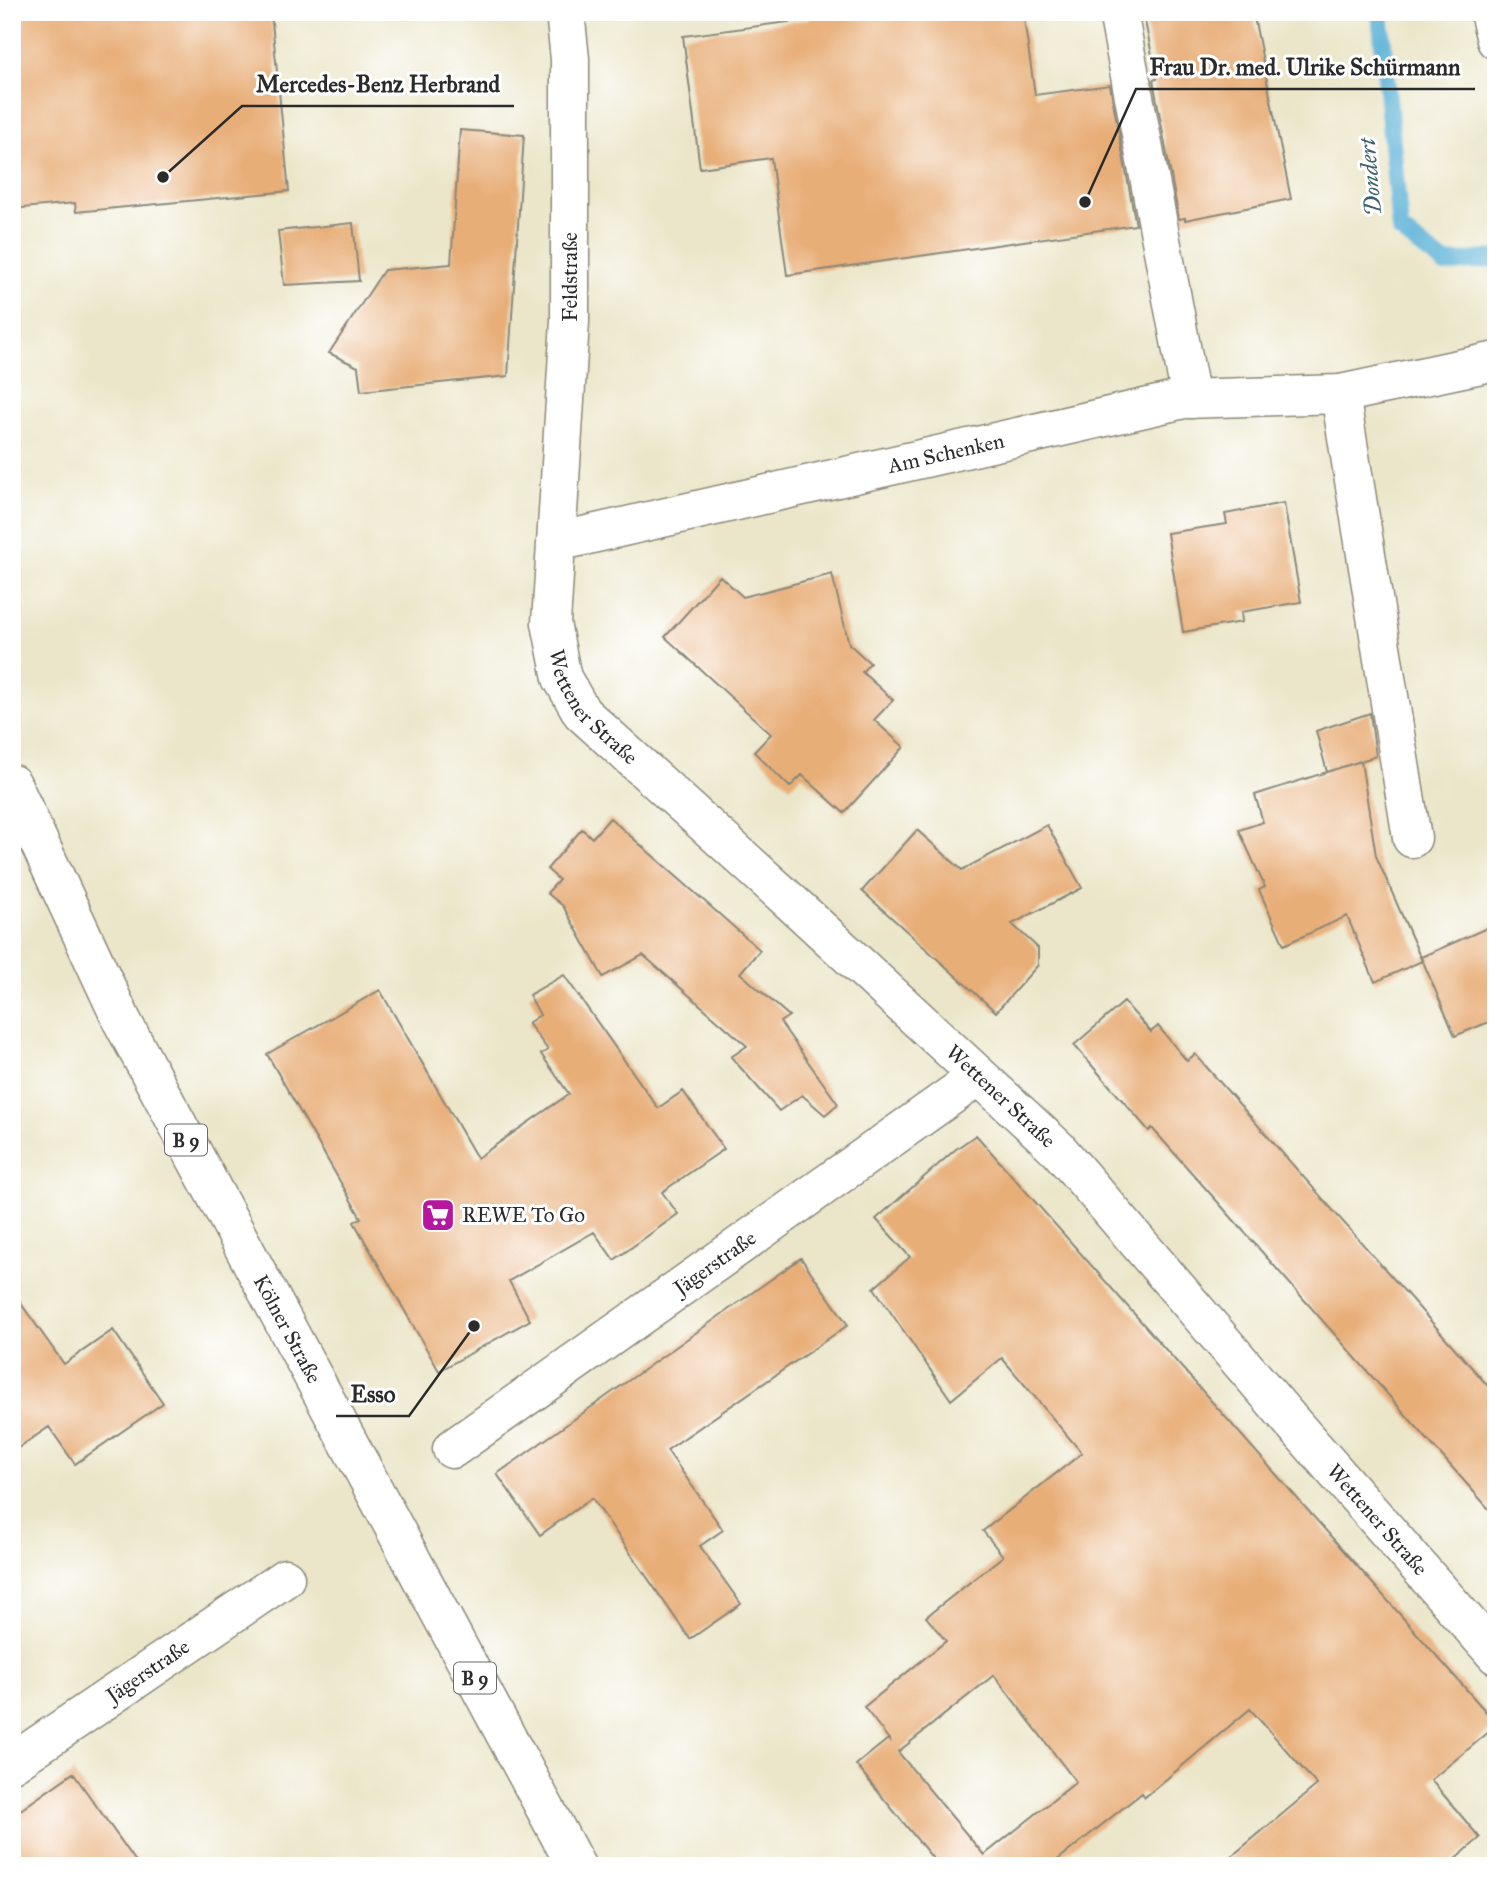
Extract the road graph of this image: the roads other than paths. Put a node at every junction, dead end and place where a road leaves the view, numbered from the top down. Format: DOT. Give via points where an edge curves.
graph roads {
  1 [pos="565,12"];
  2 [pos="1118,12"];
  3 [pos="1489,12"];
  4 [pos="1496,40"];
  5 [pos="1496,361"];
  6 [pos="1340,394"];
  7 [pos="1191,399"];
  8 [pos="556,542"];
  9 [pos="12,784"];
  10 [pos="1412,838"];
  11 [pos="979,1076"];
  12 [pos="452,1449"];
  13 [pos="285,1578"];
  14 [pos="1496,1655"];
  15 [pos="12,1763"];
  16 [pos="576,1866"];
  1 -- 8 [label="street, Feldstraße" via="570,59 570,321"];
  2 -- 7 [label="street"];
  3 -- 4 [label="street"];
  5 -- 6 [label="street, Am Schenken"];
  6 -- 7 [label="street, Am Schenken"];
  6 -- 10 [label="street"];
  7 -- 8 [label="street, Am Schenken"];
  8 -- 11 [label="street, Wettener Straße" via="551,623 562,678 582,713"];
  9 -- 16 [label="street, Kölner Straße / B 9" via="122,1021"];
  11 -- 12 [label="street, Jägerstraße"];
  11 -- 14 [label="street, Wettener Straße" via="1058,1149"];
  13 -- 15 [label="street, Jägerstraße"];
}
